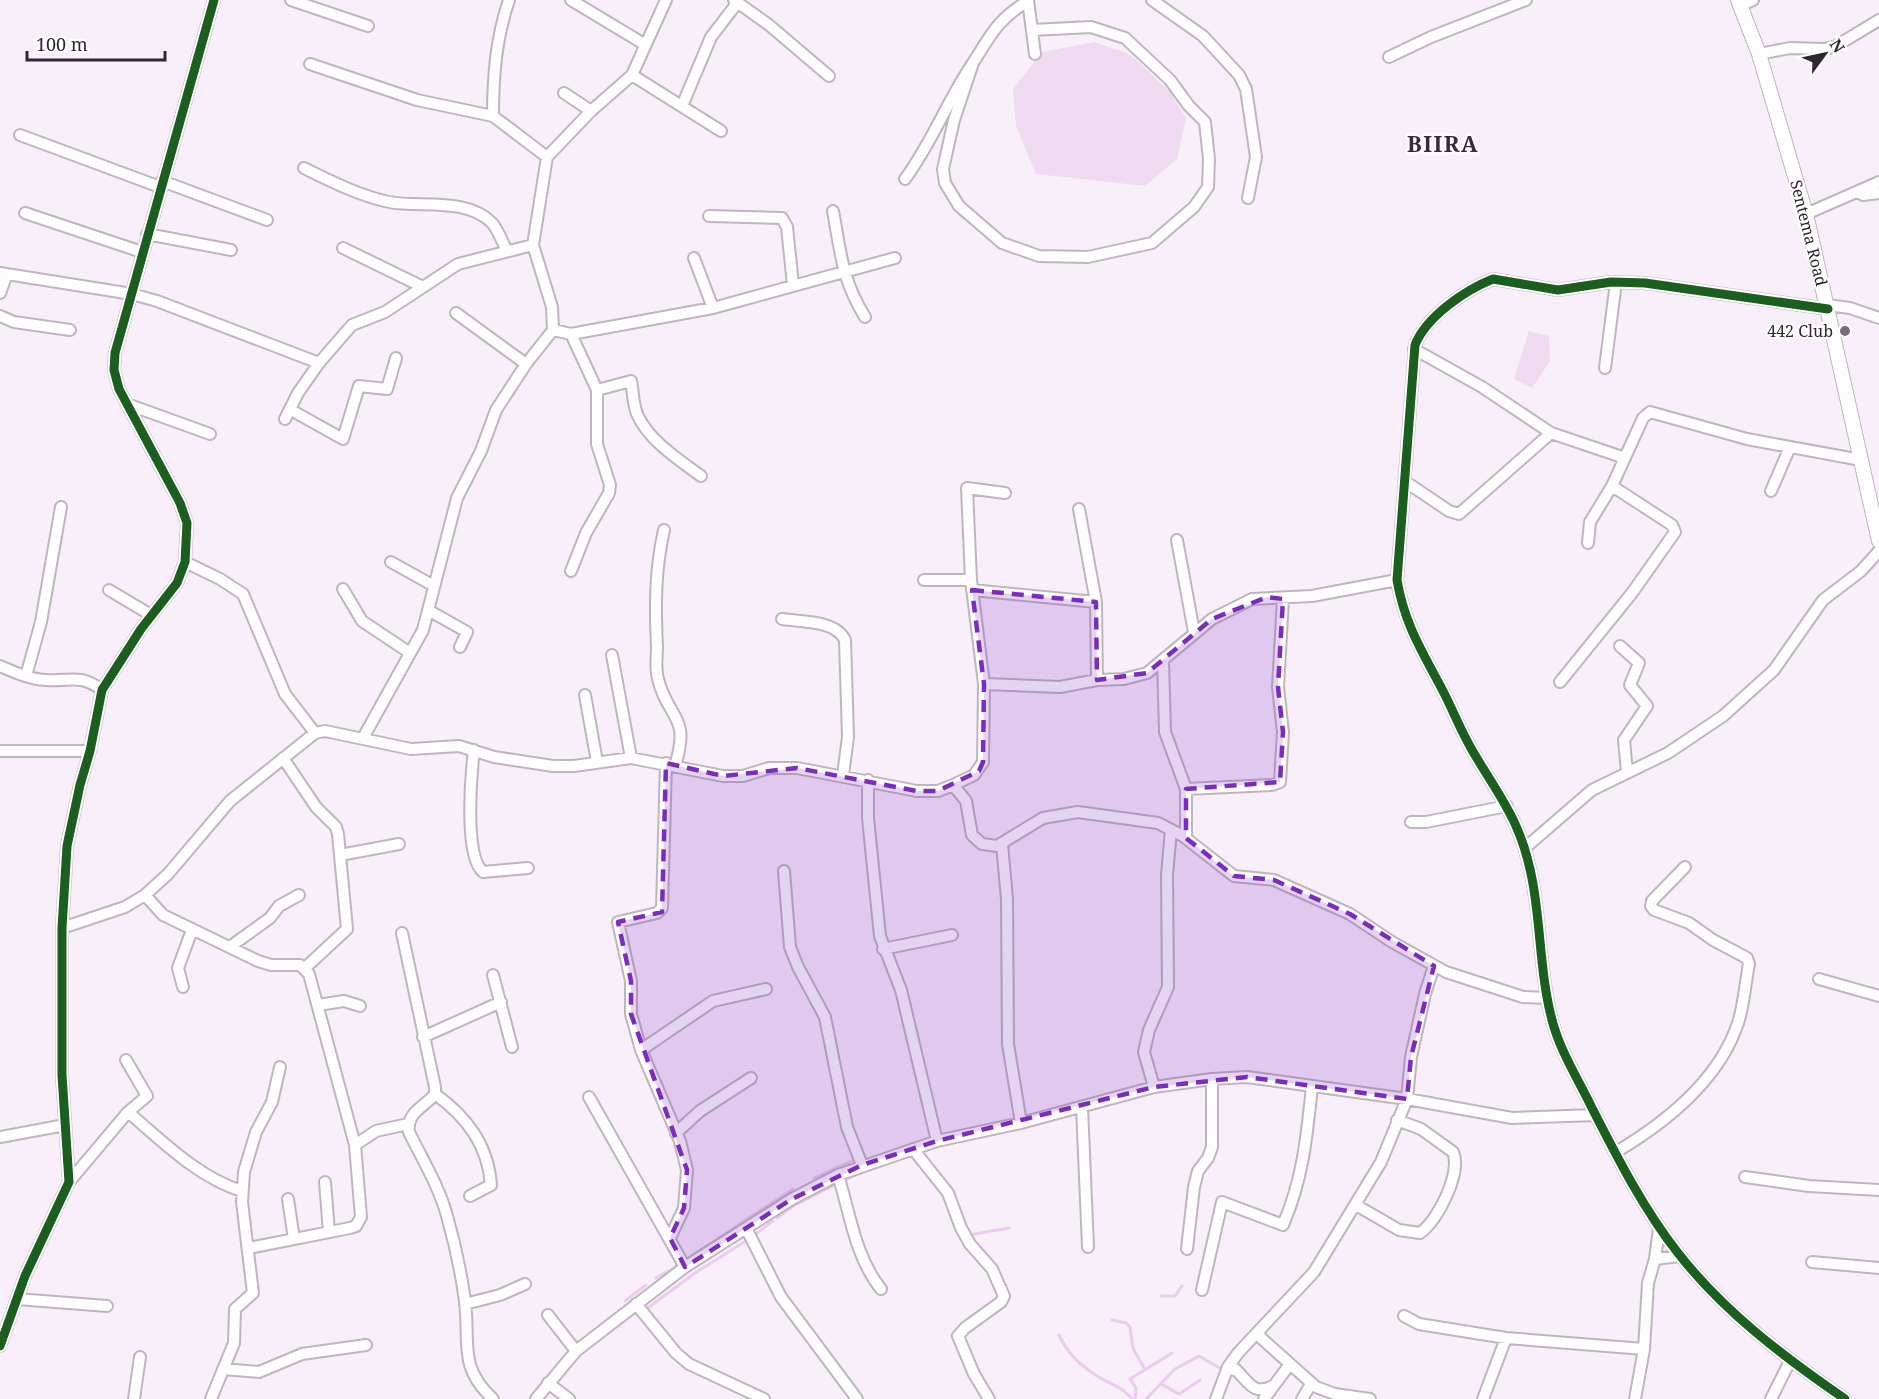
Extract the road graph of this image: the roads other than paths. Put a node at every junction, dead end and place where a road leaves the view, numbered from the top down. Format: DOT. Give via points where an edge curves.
graph roads {
  1 [pos="214,0"];
  2 [pos="291,0"];
  3 [pos="509,0"];
  4 [pos="570,0"];
  5 [pos="666,0"];
  6 [pos="1152,0"];
  7 [pos="1526,0"];
  8 [pos="736,1"];
  9 [pos="1028,1"];
  10 [pos="1744,2"];
  11 [pos="1879,20"];
  12 [pos="368,26"];
  13 [pos="1032,30"];
  14 [pos="644,44"];
  15 [pos="1035,54"];
  16 [pos="1760,54"];
  17 [pos="1389,57"];
  18 [pos="310,64"];
  19 [pos="972,66"];
  20 [pos="632,75"];
  21 [pos="829,76"];
  22 [pos="564,93"];
  23 [pos="682,106"];
  24 [pos="591,111"];
  25 [pos="493,116"];
  26 [pos="721,131"];
  27 [pos="20,135"];
  28 [pos="547,158"];
  29 [pos="304,168"];
  30 [pos="905,178"];
  31 [pos="1879,182"];
  32 [pos="161,184"];
  33 [pos="1858,192"];
  34 [pos="1879,193"];
  35 [pos="1248,198"];
  36 [pos="833,211"];
  37 [pos="25,213"];
  38 [pos="1806,214"];
  39 [pos="709,216"];
  40 [pos="267,220"];
  41 [pos="147,234"];
  42 [pos="533,245"];
  43 [pos="343,248"];
  44 [pos="231,250"];
  45 [pos="507,251"];
  46 [pos="142,252"];
  47 [pos="694,258"];
  48 [pos="895,258"];
  49 [pos="4,273"];
  50 [pos="844,273"];
  51 [pos="1616,282"];
  52 [pos="793,285"];
  53 [pos="423,287"];
  54 [pos="0,293"];
  55 [pos="132,294"];
  56 [pos="1827,307"];
  57 [pos="713,308"];
  58 [pos="456,313"];
  59 [pos="0,316"];
  60 [pos="865,317"];
  61 [pos="1879,318"];
  62 [pos="70,330"];
  63 [pos="553,330"];
  64 [pos="571,334"];
  65 [pos="1414,349"];
  66 [pos="396,358"];
  67 [pos="319,363"];
  68 [pos="526,364"];
  69 [pos="1605,369"];
  70 [pos="597,390"];
  71 [pos="127,404"];
  72 [pos="1551,433"];
  73 [pos="210,434"];
  74 [pos="1790,447"];
  75 [pos="1625,458"];
  76 [pos="1861,460"];
  77 [pos="701,476"];
  78 [pos="1406,482"];
  79 [pos="1612,486"];
  80 [pos="1771,491"];
  81 [pos="1005,493"];
  82 [pos="61,507"];
  83 [pos="1079,509"];
  84 [pos="664,531"];
  85 [pos="1878,535"];
  86 [pos="1177,540"];
  87 [pos="1588,543"];
  88 [pos="1879,551"];
  89 [pos="185,562"];
  90 [pos="391,562"];
  91 [pos="572,571"];
  92 [pos="924,579"];
  93 [pos="1397,580"];
  94 [pos="971,585"];
  95 [pos="434,586"];
  96 [pos="343,589"];
  97 [pos="109,590"];
  98 [pos="1283,599"];
  99 [pos="1096,602"];
  100 [pos="428,610"];
  101 [pos="151,615"];
  102 [pos="782,619"];
  103 [pos="1194,632"];
  104 [pos="1620,646"];
  105 [pos="460,647"];
  106 [pos="410,653"];
  107 [pos="612,655"];
  108 [pos="1163,660"];
  109 [pos="0,666"];
  110 [pos="26,676"];
  111 [pos="1097,680"];
  112 [pos="1560,682"];
  113 [pos="984,684"];
  114 [pos="102,690"];
  115 [pos="585,695"];
  116 [pos="315,733"];
  117 [pos="363,738"];
  118 [pos="474,750"];
  119 [pos="0,751"];
  120 [pos="90,751"];
  121 [pos="283,758"];
  122 [pos="631,758"];
  123 [pos="597,762"];
  124 [pos="670,765"];
  125 [pos="1627,772"];
  126 [pos="843,775"];
  127 [pos="868,780"];
  128 [pos="953,785"];
  129 [pos="1185,789"];
  130 [pos="1507,806"];
  131 [pos="1411,822"];
  132 [pos="1171,830"];
  133 [pos="1186,838"];
  134 [pos="399,844"];
  135 [pos="1002,844"];
  136 [pos="1525,848"];
  137 [pos="340,855"];
  138 [pos="1685,867"];
  139 [pos="528,868"];
  140 [pos="784,871"];
  141 [pos="144,895"];
  142 [pos="298,895"];
  143 [pos="62,928"];
  144 [pos="192,930"];
  145 [pos="402,933"];
  146 [pos="952,935"];
  147 [pos="231,946"];
  148 [pos="883,949"];
  149 [pos="1434,966"];
  150 [pos="306,968"];
  151 [pos="493,975"];
  152 [pos="1819,979"];
  153 [pos="183,987"];
  154 [pos="766,989"];
  155 [pos="1879,996"];
  156 [pos="1547,998"];
  157 [pos="501,1002"];
  158 [pos="318,1005"];
  159 [pos="360,1006"];
  160 [pos="423,1037"];
  161 [pos="512,1047"];
  162 [pos="641,1050"];
  163 [pos="126,1060"];
  164 [pos="280,1067"];
  165 [pos="751,1078"];
  166 [pos="1212,1078"];
  167 [pos="1312,1086"];
  168 [pos="1154,1088"];
  169 [pos="435,1094"];
  170 [pos="589,1097"];
  171 [pos="1407,1099"];
  172 [pos="1082,1107"];
  173 [pos="128,1112"];
  174 [pos="1596,1115"];
  175 [pos="1397,1120"];
  176 [pos="1021,1123"];
  177 [pos="408,1124"];
  178 [pos="65,1125"];
  179 [pos="676,1133"];
  180 [pos="0,1137"];
  181 [pos="937,1141"];
  182 [pos="355,1145"];
  183 [pos="913,1149"];
  184 [pos="1616,1152"];
  185 [pos="862,1165"];
  186 [pos="838,1175"];
  187 [pos="1745,1177"];
  188 [pos="69,1182"];
  189 [pos="325,1182"];
  190 [pos="1879,1190"];
  191 [pos="242,1191"];
  192 [pos="470,1196"];
  193 [pos="288,1199"];
  194 [pos="1356,1205"];
  195 [pos="1659,1228"];
  196 [pos="747,1230"];
  197 [pos="329,1232"];
  198 [pos="670,1238"];
  199 [pos="294,1239"];
  200 [pos="1088,1247"];
  201 [pos="249,1248"];
  202 [pos="1187,1249"];
  203 [pos="1680,1256"];
  204 [pos="1655,1259"];
  205 [pos="1812,1262"];
  206 [pos="685,1267"];
  207 [pos="1879,1268"];
  208 [pos="525,1284"];
  209 [pos="881,1288"];
  210 [pos="1202,1290"];
  211 [pos="17,1299"];
  212 [pos="465,1304"];
  213 [pos="636,1304"];
  214 [pos="106,1306"];
  215 [pos="548,1315"];
  216 [pos="1404,1316"];
  217 [pos="1258,1332"];
  218 [pos="1506,1338"];
  219 [pos="0,1346"];
  220 [pos="366,1346"];
  221 [pos="1644,1349"];
  222 [pos="576,1351"];
  223 [pos="140,1358"];
  224 [pos="1790,1361"];
  225 [pos="1290,1364"];
  226 [pos="223,1369"];
  227 [pos="1227,1370"];
  228 [pos="548,1383"];
  229 [pos="1311,1384"];
  230 [pos="1273,1386"];
  231 [pos="134,1399"];
  232 [pos="211,1399"];
  233 [pos="493,1399"];
  234 [pos="536,1399"];
  235 [pos="569,1399"];
  236 [pos="764,1399"];
  237 [pos="857,1399"];
  238 [pos="989,1399"];
  239 [pos="1216,1399"];
  240 [pos="1264,1399"];
  241 [pos="1302,1399"];
  242 [pos="1370,1399"];
  243 [pos="1483,1399"];
  244 [pos="1635,1399"];
  245 [pos="1771,1399"];
  246 [pos="1845,1399"];
  1 -- 32 [label="street"];
  2 -- 12 [label="street"];
  3 -- 25 [label="street" via="495,62"];
  4 -- 14 [label="street"];
  5 -- 14 [label="street"];
  6 -- 35 [label="street" via="1203,36 1228,61 1246,89 1256,157"];
  7 -- 17 [label="street"];
  8 -- 21 [label="street"];
  8 -- 23 [label="street" via="711,37"];
  9 -- 13 [label="street"];
  9 -- 19 [label="street" via="999,22"];
  10 -- 16 [label="main road, Sentema Road"];
  11 -- 16 [label="street" via="1836,46"];
  13 -- 15 [label="street"];
  13 -- 19 [label="street" via="1092,27 1125,38 1170,80 1205,122 1208,187 1194,207 1152,243 1088,257 1039,256 1002,243 959,206 943,169"];
  14 -- 20 [label="street"];
  16 -- 38 [label="main road, Sentema Road"];
  18 -- 25 [label="street" via="417,100"];
  19 -- 30 [label="street"];
  20 -- 23 [label="street"];
  20 -- 24 [label="street"];
  22 -- 24 [label="street"];
  23 -- 26 [label="street"];
  24 -- 28 [label="street"];
  25 -- 28 [label="street"];
  27 -- 32 [label="street"];
  28 -- 42 [label="street"];
  29 -- 45 [label="street" via="390,202 447,204 484,216 497,230"];
  31 -- 33 [label="street"];
  32 -- 40 [label="street"];
  32 -- 41 [label="street"];
  33 -- 34 [label="street"];
  33 -- 38 [label="street"];
  36 -- 50 [label="street"];
  37 -- 46 [label="street"];
  38 -- 56 [label="main road, Sentema Road"];
  39 -- 52 [label="street" via="782,218 787,228"];
  41 -- 44 [label="street"];
  41 -- 46 [label="street"];
  42 -- 45 [label="street"];
  42 -- 63 [label="street" via="552,307"];
  43 -- 53 [label="street"];
  45 -- 53 [label="street" via="458,264"];
  46 -- 55 [label="street"];
  47 -- 57 [label="street"];
  48 -- 50 [label="street"];
  49 -- 54 [label="street"];
  49 -- 55 [label="street"];
  50 -- 52 [label="street"];
  50 -- 60 [label="street" via="850,293"];
  51 -- 56 [label="street"];
  51 -- 65 [label="street" via="1558,290 1493,279 1438,315 1423,329"];
  51 -- 69 [label="street"];
  52 -- 57 [label="street"];
  53 -- 67 [label="street" via="385,312 352,325"];
  55 -- 67 [label="street"];
  55 -- 71 [label="street" via="114,370"];
  56 -- 61 [label="street" via="1850,308"];
  56 -- 76 [label="main road, Sentema Road"];
  57 -- 64 [label="street"];
  58 -- 68 [label="street"];
  59 -- 62 [label="street" via="14,322"];
  63 -- 64 [label="street"];
  63 -- 68 [label="street"];
  64 -- 70 [label="street"];
  65 -- 72 [label="street" via="1482,387"];
  65 -- 78 [label="street"];
  66 -- 67 [label="street" via="387,389 359,386 343,439 288,415"];
  68 -- 95 [label="street" via="496,410 458,498"];
  70 -- 77 [label="street" via="631,381 637,414 668,452"];
  70 -- 91 [label="street" via="597,444 609,493 586,533"];
  71 -- 73 [label="street"];
  71 -- 89 [label="street" via="180,503 187,523"];
  72 -- 75 [label="street"];
  72 -- 78 [label="street" via="1459,514"];
  74 -- 75 [label="street" via="1732,436 1653,411 1643,418"];
  74 -- 76 [label="street"];
  74 -- 80 [label="street"];
  75 -- 79 [label="street"];
  76 -- 85 [label="main road, Sentema Road"];
  78 -- 93 [label="street"];
  79 -- 87 [label="street" via="1590,522"];
  79 -- 112 [label="street" via="1672,525 1675,532"];
  81 -- 94 [label="street" via="967,488"];
  82 -- 110 [label="street"];
  83 -- 99 [label="street"];
  84 -- 124 [label="street" via="656,565 656,667 682,735"];
  86 -- 103 [label="street"];
  88 -- 125 [label="street" via="1861,571 1823,600 1774,670 1723,717 1668,753"];
  89 -- 101 [label="street" via="177,583"];
  89 -- 116 [label="street" via="243,594 285,694"];
  90 -- 95 [label="street"];
  92 -- 94 [label="street"];
  93 -- 98 [label="street"];
  93 -- 130 [label="street" via="1419,651 1472,751"];
  94 -- 99 [label="street"];
  94 -- 113 [label="street"];
  95 -- 100 [label="street"];
  96 -- 106 [label="street" via="362,621"];
  97 -- 101 [label="street"];
  98 -- 103 [label="street" via="1258,598 1242,603"];
  98 -- 129 [label="street" via="1278,687 1283,732 1280,782"];
  99 -- 111 [label="street"];
  100 -- 105 [label="street" via="467,632"];
  100 -- 106 [label="street" via="423,630"];
  101 -- 114 [label="street"];
  102 -- 126 [label="street" via="829,626 845,640 848,737"];
  103 -- 108 [label="street"];
  104 -- 125 [label="street" via="1638,661 1630,685 1647,706 1624,740"];
  106 -- 117 [label="street"];
  107 -- 122 [label="street"];
  108 -- 111 [label="street" via="1136,677"];
  108 -- 129 [label="street" via="1165,732"];
  109 -- 110 [label="street"];
  110 -- 114 [label="street" via="44,680 79,678"];
  111 -- 113 [label="street" via="1060,687"];
  113 -- 128 [label="street" via="982,767"];
  114 -- 120 [label="street"];
  115 -- 123 [label="street"];
  116 -- 117 [label="street" via="325,731"];
  116 -- 121 [label="street"];
  117 -- 118 [label="street" via="411,748 459,746"];
  118 -- 123 [label="street" via="553,766"];
  118 -- 139 [label="street" via="470,824 476,863 490,874"];
  119 -- 120 [label="street"];
  120 -- 143 [label="street" via="67,846"];
  121 -- 137 [label="street" via="316,807 336,827"];
  121 -- 141 [label="street" via="230,801 168,874"];
  122 -- 123 [label="street"];
  122 -- 124 [label="street"];
  124 -- 126 [label="street" via="723,776 742,776 769,768"];
  124 -- 162 [label="street" via="662,908 657,913 618,922 631,981 631,1014"];
  125 -- 136 [label="street" via="1592,790"];
  126 -- 127 [label="street"];
  127 -- 128 [label="street" via="917,791 938,791"];
  127 -- 148 [label="street" via="867,818"];
  128 -- 135 [label="street" via="966,801 976,841 990,847"];
  129 -- 133 [label="street"];
  130 -- 131 [label="street"];
  130 -- 136 [label="street"];
  132 -- 133 [label="street"];
  132 -- 135 [label="street" via="1158,823 1078,812 1043,818"];
  132 -- 168 [label="street" via="1167,875 1168,987 1144,1052"];
  133 -- 149 [label="street" via="1234,876 1274,880 1350,914"];
  134 -- 137 [label="street"];
  135 -- 176 [label="street" via="1007,899 1008,1044"];
  136 -- 156 [label="street" via="1538,900"];
  137 -- 150 [label="street" via="347,928"];
  138 -- 184 [label="street" via="1651,906 1747,958 1740,1016 1717,1065 1683,1103"];
  140 -- 185 [label="street" via="790,947 825,1017 847,1127"];
  141 -- 143 [label="street" via="125,907"];
  141 -- 144 [label="street" via="164,915"];
  142 -- 147 [label="street"];
  143 -- 178 [label="street"];
  144 -- 147 [label="street"];
  144 -- 153 [label="street" via="178,968"];
  145 -- 160 [label="street"];
  146 -- 148 [label="street"];
  147 -- 150 [label="street" via="265,964"];
  148 -- 181 [label="street" via="902,990"];
  149 -- 156 [label="street" via="1523,997"];
  149 -- 171 [label="street" via="1411,1057"];
  150 -- 158 [label="street"];
  151 -- 157 [label="street"];
  152 -- 155 [label="street"];
  154 -- 162 [label="street" via="713,1001"];
  156 -- 174 [label="street" via="1559,1038"];
  157 -- 160 [label="street"];
  157 -- 161 [label="street"];
  158 -- 159 [label="street" via="344,1001"];
  158 -- 182 [label="street"];
  160 -- 169 [label="street"];
  162 -- 179 [label="street"];
  163 -- 173 [label="street" via="147,1096"];
  164 -- 191 [label="street" via="272,1102 248,1151"];
  165 -- 179 [label="street" via="700,1111"];
  166 -- 167 [label="street" via="1246,1077"];
  166 -- 168 [label="street"];
  166 -- 202 [label="street" via="1212,1147 1194,1187"];
  167 -- 171 [label="street"];
  167 -- 210 [label="street" via="1305,1157 1295,1199 1283,1225 1222,1202"];
  168 -- 172 [label="street"];
  169 -- 177 [label="street" via="412,1115"];
  169 -- 192 [label="street" via="467,1120 481,1144 491,1185"];
  170 -- 198 [label="street"];
  171 -- 174 [label="street" via="1512,1118"];
  171 -- 175 [label="street"];
  172 -- 176 [label="street"];
  172 -- 200 [label="street"];
  173 -- 188 [label="street"];
  173 -- 191 [label="street" via="177,1153 227,1187"];
  174 -- 184 [label="street"];
  175 -- 194 [label="street" via="1381,1162"];
  175 -- 194 [label="street" via="1421,1129 1453,1152 1455,1173 1449,1190 1420,1233 1399,1230"];
  176 -- 181 [label="street"];
  177 -- 182 [label="street" via="376,1131"];
  177 -- 212 [label="street" via="443,1202"];
  178 -- 180 [label="street"];
  178 -- 188 [label="street"];
  179 -- 198 [label="street" via="688,1179 684,1208"];
  181 -- 183 [label="street"];
  182 -- 197 [label="street" via="361,1217 356,1226"];
  183 -- 185 [label="street"];
  183 -- 238 [label="street" via="948,1193 970,1244 992,1269 1004,1296 958,1336"];
  184 -- 195 [label="street"];
  185 -- 186 [label="street"];
  186 -- 196 [label="street" via="792,1199"];
  186 -- 209 [label="street" via="861,1253 869,1274"];
  187 -- 190 [label="street"];
  188 -- 211 [label="street"];
  189 -- 197 [label="street"];
  191 -- 201 [label="street"];
  193 -- 199 [label="street"];
  194 -- 217 [label="street" via="1314,1272"];
  195 -- 203 [label="street"];
  195 -- 204 [label="street"];
  196 -- 206 [label="street"];
  196 -- 237 [label="street" via="781,1297"];
  197 -- 199 [label="street"];
  198 -- 206 [label="street"];
  199 -- 201 [label="street"];
  201 -- 226 [label="street" via="253,1293 236,1309 234,1343"];
  203 -- 204 [label="street"];
  203 -- 224 [label="street" via="1731,1311"];
  204 -- 221 [label="street" via="1648,1283"];
  205 -- 207 [label="street"];
  206 -- 213 [label="street"];
  208 -- 212 [label="street"];
  211 -- 214 [label="street"];
  211 -- 219 [label="street"];
  212 -- 233 [label="street" via="472,1372 476,1383"];
  213 -- 222 [label="street"];
  213 -- 236 [label="street" via="689,1364"];
  215 -- 222 [label="street"];
  216 -- 218 [label="street" via="1419,1323"];
  217 -- 225 [label="street"];
  217 -- 227 [label="street"];
  218 -- 221 [label="street"];
  218 -- 243 [label="street"];
  220 -- 226 [label="street" via="302,1354 259,1372"];
  221 -- 244 [label="street"];
  222 -- 228 [label="street"];
  223 -- 231 [label="street"];
  224 -- 245 [label="street"];
  224 -- 246 [label="street"];
  225 -- 229 [label="street"];
  225 -- 230 [label="street"];
  226 -- 232 [label="street"];
  227 -- 230 [label="street" via="1235,1369 1257,1390"];
  227 -- 239 [label="street"];
  228 -- 234 [label="street"];
  228 -- 235 [label="street"];
  229 -- 241 [label="street"];
  229 -- 242 [label="street" via="1335,1394"];
  230 -- 240 [label="street"];
}
